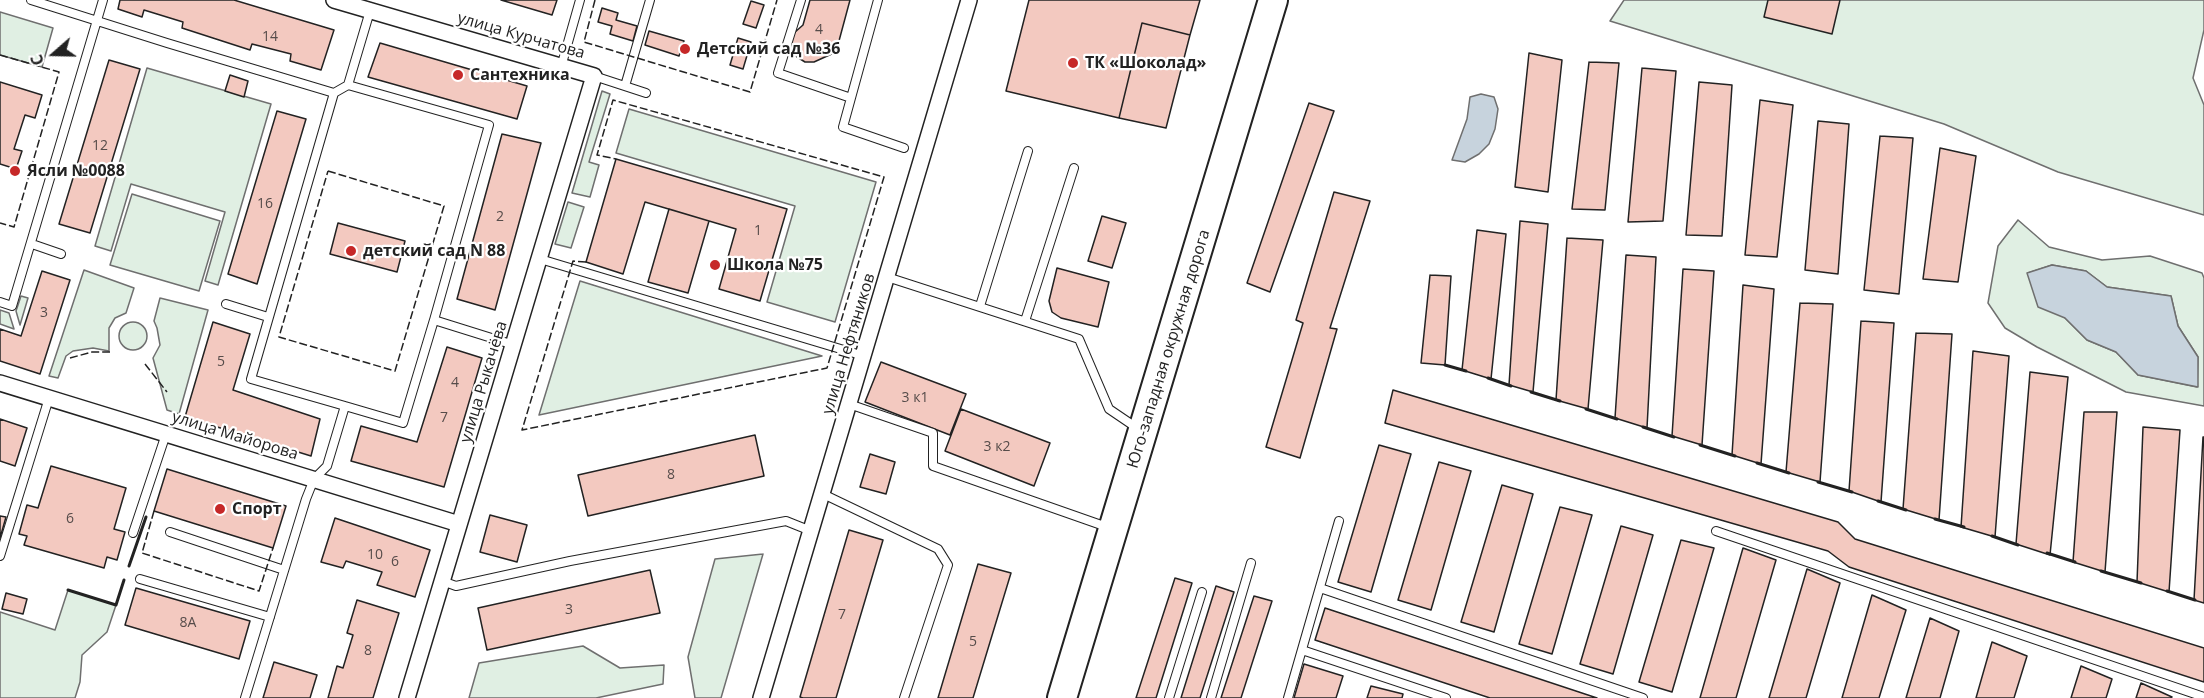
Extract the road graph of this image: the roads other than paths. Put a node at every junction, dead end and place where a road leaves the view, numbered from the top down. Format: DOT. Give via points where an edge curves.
graph roads {
  1 [pos="31,0"];
  2 [pos="103,0"];
  3 [pos="334,0"];
  4 [pos="580,0"];
  5 [pos="650,0"];
  6 [pos="801,0"];
  7 [pos="878,0"];
  8 [pos="969,0"];
  9 [pos="1273,0"];
  10 [pos="370,10"];
  11 [pos="97,21"];
  12 [pos="561,67"];
  13 [pos="594,76"];
  14 [pos="348,85"];
  15 [pos="625,86"];
  16 [pos="334,93"];
  17 [pos="646,93"];
  18 [pos="851,98"];
  19 [pos="904,148"];
  20 [pos="1028,151"];
  21 [pos="1074,168"];
  22 [pos="32,244"];
  23 [pos="61,254"];
  24 [pos="540,259"];
  25 [pos="887,277"];
  26 [pos="0,302"];
  27 [pos="226,304"];
  28 [pos="980,306"];
  29 [pos="268,317"];
  30 [pos="434,320"];
  31 [pos="1025,321"];
  32 [pos="514,345"];
  33 [pos="864,356"];
  34 [pos="0,383"];
  35 [pos="49,398"];
  36 [pos="849,404"];
  37 [pos="345,406"];
  38 [pos="1144,432"];
  39 [pos="166,434"];
  40 [pos="314,479"];
  41 [pos="823,494"];
  42 [pos="1340,521"];
  43 [pos="459,524"];
  44 [pos="1114,529"];
  45 [pos="811,531"];
  46 [pos="1716,531"];
  47 [pos="170,532"];
  48 [pos="133,533"];
  49 [pos="0,556"];
  50 [pos="1251,563"];
  51 [pos="284,570"];
  52 [pos="140,579"];
  53 [pos="442,581"];
  54 [pos="1320,588"];
  55 [pos="1202,592"];
  56 [pos="270,617"];
  57 [pos="1302,650"];
  58 [pos="2204,697"];
  59 [pos="245,698"];
  60 [pos="407,698"];
  61 [pos="761,698"];
  62 [pos="904,698"];
  63 [pos="1062,698"];
  64 [pos="1169,698"];
  65 [pos="1211,698"];
  66 [pos="1288,698"];
  67 [pos="1446,698"];
  68 [pos="1643,698"];
  1 -- 11 [label="lane"];
  2 -- 11 [label="lane"];
  3 -- 10 [label="street, улица Курчатова"];
  4 -- 12 [label="lane"];
  5 -- 15 [label="lane"];
  6 -- 18 [label="lane" via="778,73"];
  7 -- 18 [label="lane"];
  8 -- 25 [label="street, улица Нефтяников"];
  9 -- 38 [label="highway, Юго-западная окружная дорога"];
  10 -- 12 [label="street, улица Курчатова"];
  10 -- 14 [label="lane"];
  11 -- 16 [label="lane"];
  11 -- 22 [label="lane"];
  12 -- 13 [label="street, улица Курчатова"];
  13 -- 15 [label="lane"];
  13 -- 24 [label="street, улица Рыкачёва"];
  14 -- 16 [label="lane"];
  14 -- 30 [label="lane" via="489,125"];
  15 -- 17 [label="lane"];
  16 -- 29 [label="lane"];
  18 -- 19 [label="lane" via="843,127"];
  20 -- 28 [label="lane"];
  21 -- 31 [label="lane"];
  22 -- 23 [label="lane"];
  22 -- 26 [label="lane" via="12,306"];
  24 -- 32 [label="street, улица Рыкачёва"];
  24 -- 33 [label="lane"];
  25 -- 28 [label="lane"];
  25 -- 33 [label="street, улица Нефтяников"];
  27 -- 29 [label="lane"];
  28 -- 31 [label="lane"];
  29 -- 37 [label="lane" via="251,379"];
  30 -- 32 [label="lane"];
  30 -- 37 [label="lane" via="403,423"];
  31 -- 38 [label="lane" via="1079,339 1109,409"];
  32 -- 43 [label="street, улица Рыкачёва"];
  33 -- 36 [label="street, улица Нефтяников"];
  34 -- 35 [label="street, улица Майорова"];
  35 -- 39 [label="street, улица Майорова"];
  35 -- 49 [label="lane"];
  36 -- 41 [label="street, улица Нефтяников"];
  36 -- 44 [label="lane" via="933,433 933,466"];
  37 -- 40 [label="lane" via="327,466"];
  38 -- 44 [label="highway, Юго-западная окружная дорога"];
  39 -- 40 [label="street, улица Майорова"];
  39 -- 48 [label="lane"];
  40 -- 43 [label="street, улица Майорова"];
  40 -- 51 [label="lane"];
  41 -- 45 [label="street, улица Нефтяников"];
  41 -- 62 [label="lane" via="938,549 948,566"];
  42 -- 54 [label="lane"];
  43 -- 53 [label="street, улица Рыкачёва"];
  44 -- 63 [label="highway, Юго-западная окружная дорога"];
  45 -- 53 [label="lane" via="786,521 456,586"];
  45 -- 61 [label="street, улица Нефтяников"];
  46 -- 58 [label="lane"];
  47 -- 51 [label="lane"];
  50 -- 65 [label="lane"];
  51 -- 56 [label="lane"];
  52 -- 56 [label="lane"];
  53 -- 60 [label="street, улица Рыкачёва"];
  54 -- 57 [label="lane"];
  54 -- 68 [label="lane"];
  55 -- 64 [label="lane"];
  56 -- 59 [label="lane"];
  57 -- 66 [label="lane"];
  57 -- 67 [label="lane"];
}
